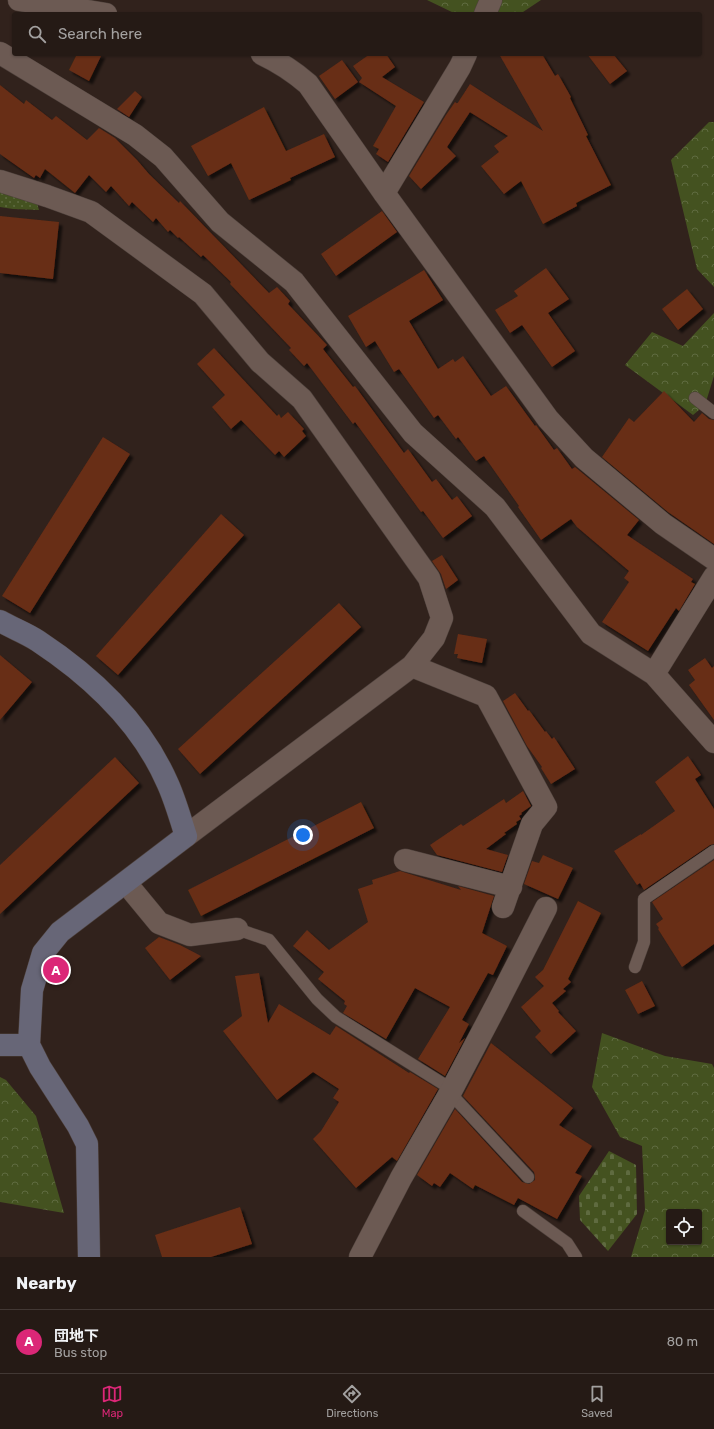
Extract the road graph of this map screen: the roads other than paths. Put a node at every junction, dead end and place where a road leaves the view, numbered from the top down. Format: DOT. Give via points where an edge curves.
graph roads {
  1 [pos="19,0"];
  2 [pos="491,0"];
  3 [pos="94,12"];
  4 [pos="486,12"];
  5 [pos="0,53"];
  6 [pos="266,56"];
  7 [pos="465,56"];
  8 [pos="0,181"];
  9 [pos="384,193"];
  10 [pos="695,398"];
  11 [pos="714,413"];
  12 [pos="714,559"];
  13 [pos="714,577"];
  14 [pos="0,621"];
  15 [pos="412,666"];
  16 [pos="654,674"];
  17 [pos="714,742"];
  18 [pos="186,836"];
  19 [pos="714,851"];
  20 [pos="405,860"];
  21 [pos="126,883"];
  22 [pos="546,908"];
  23 [pos="237,929"];
  24 [pos="635,967"];
  25 [pos="0,1044"];
  26 [pos="29,1045"];
  27 [pos="450,1093"];
  28 [pos="528,1177"];
  29 [pos="523,1211"];
  30 [pos="90,1257"];
  31 [pos="360,1257"];
  32 [pos="576,1257"];
  1 -- 3 [label="street"];
  2 -- 4 [label="street"];
  5 -- 16 [label="street" via="135,135 163,158 220,222 294,282 413,433 496,507 591,634"];
  6 -- 9 [label="street" via="292,70 308,84"];
  7 -- 9 [label="street"];
  8 -- 15 [label="street" via="91,212 203,294 260,362 302,400 429,578 442,618 434,638"];
  9 -- 12 [label="street" via="548,419 584,458 663,524"];
  10 -- 11 [label="lane"];
  13 -- 16 [label="street"];
  14 -- 18 [label="street" via="37,641 75,668 108,698 134,728 168,782"];
  15 -- 18 [label="street"];
  15 -- 20 [label="street" via="486,696 546,807 532,824 507,897"];
  16 -- 17 [label="street"];
  18 -- 21 [label="street"];
  19 -- 24 [label="lane" via="644,899 644,942"];
  21 -- 23 [label="street" via="159,923 190,935"];
  21 -- 26 [label="street" via="60,932 43,953 32,990"];
  22 -- 27 [label="street"];
  23 -- 27 [label="lane" via="269,940 317,999 336,1017 445,1085"];
  25 -- 26 [label="street"];
  26 -- 30 [label="street" via="87,1144"];
  27 -- 28 [label="lane"];
  27 -- 31 [label="street" via="400,1178"];
  29 -- 32 [label="lane" via="567,1243"];
}
